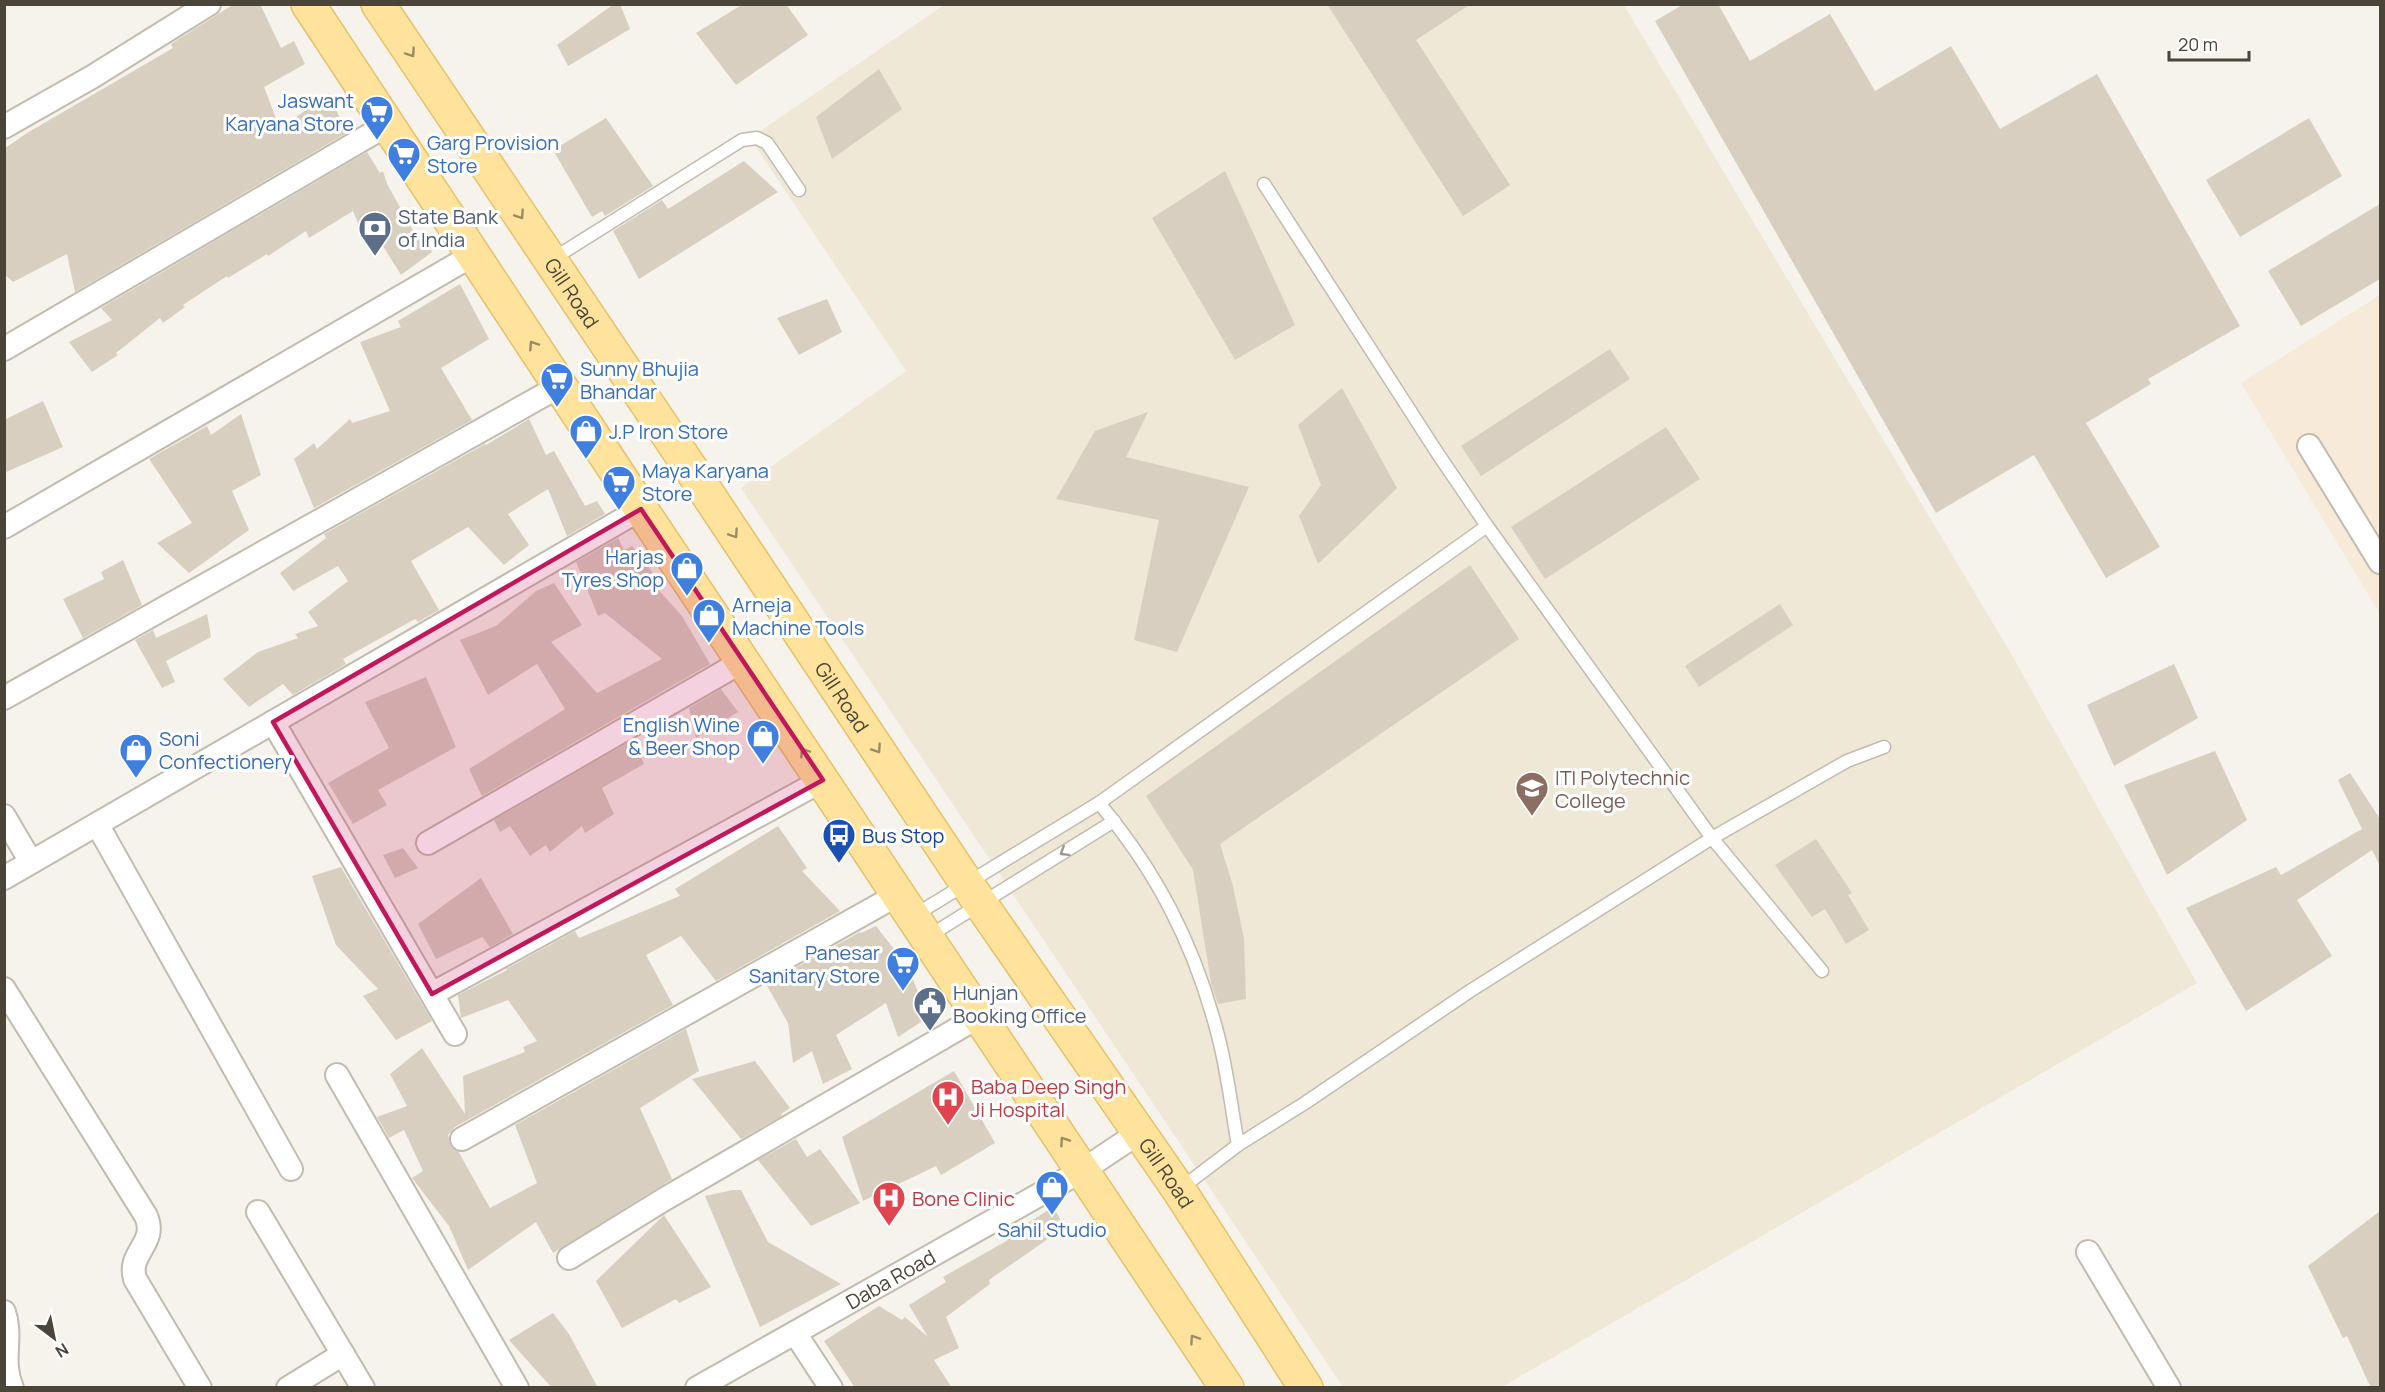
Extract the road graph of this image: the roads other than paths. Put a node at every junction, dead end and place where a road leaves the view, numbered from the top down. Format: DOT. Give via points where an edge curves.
graph roads {
  1 [pos="209,4"];
  2 [pos="308,4"];
  3 [pos="378,4"];
  4 [pos="387,124"];
  5 [pos="4,127"];
  6 [pos="1264,184"];
  7 [pos="799,190"];
  8 [pos="473,255"];
  9 [pos="550,260"];
  10 [pos="4,350"];
  11 [pos="560,386"];
  12 [pos="2309,446"];
  13 [pos="641,509"];
  14 [pos="1487,526"];
  15 [pos="4,527"];
  16 [pos="2380,562"];
  17 [pos="743,661"];
  18 [pos="4,698"];
  19 [pos="273,722"];
  20 [pos="1884,747"];
  21 [pos="823,780"];
  22 [pos="1098,803"];
  23 [pos="4,816"];
  24 [pos="1114,821"];
  25 [pos="97,824"];
  26 [pos="1712,838"];
  27 [pos="428,843"];
  28 [pos="31,862"];
  29 [pos="4,878"];
  30 [pos="974,894"];
  31 [pos="913,915"];
  32 [pos="1822,971"];
  33 [pos="4,989"];
  34 [pos="432,994"];
  35 [pos="980,1016"];
  36 [pos="455,1034"];
  37 [pos="337,1075"];
  38 [pos="1140,1132"];
  39 [pos="462,1139"];
  40 [pos="1238,1145"];
  41 [pos="291,1169"];
  42 [pos="1083,1170"];
  43 [pos="1179,1190"];
  44 [pos="258,1212"];
  45 [pos="2088,1252"];
  46 [pos="569,1258"];
  47 [pos="5,1314"];
  48 [pos="795,1333"];
  49 [pos="343,1354"];
  50 [pos="12,1388"];
  51 [pos="201,1388"];
  52 [pos="288,1388"];
  53 [pos="363,1388"];
  54 [pos="517,1388"];
  55 [pos="697,1388"];
  56 [pos="831,1388"];
  57 [pos="1227,1388"];
  58 [pos="1306,1388"];
  59 [pos="2169,1388"];
  1 -- 5 [label="street"];
  2 -- 4 [label="main road"];
  3 -- 9 [label="main road, Gill Road, one-way"];
  4 -- 8 [label="main road"];
  4 -- 10 [label="street"];
  6 -- 14 [label="lane"];
  7 -- 9 [label="lane" via="767,143 757,138 742,140"];
  11 -- 8 [label="main road, one-way"];
  8 -- 15 [label="street"];
  9 -- 30 [label="main road, Gill Road, one-way"];
  11 -- 13 [label="main road"];
  11 -- 18 [label="street"];
  12 -- 16 [label="street"];
  13 -- 17 [label="main road"];
  13 -- 19 [label="street"];
  14 -- 22 [label="lane"];
  14 -- 26 [label="lane"];
  21 -- 17 [label="main road, one-way"];
  17 -- 27 [label="street"];
  19 -- 25 [label="street"];
  19 -- 34 [label="street"];
  20 -- 26 [label="lane" via="1847,761"];
  21 -- 31 [label="main road"];
  21 -- 34 [label="street"];
  22 -- 24 [label="lane"];
  22 -- 30 [label="lane"];
  23 -- 28 [label="street"];
  24 -- 30 [label="lane, one-way"];
  24 -- 40 [label="lane" via="1148,866 1191,949 1217,1029"];
  25 -- 28 [label="street"];
  25 -- 41 [label="street"];
  26 -- 32 [label="lane"];
  26 -- 40 [label="lane" via="1470,991"];
  28 -- 29 [label="street"];
  30 -- 31 [label="lane"];
  30 -- 31 [label="lane"];
  30 -- 38 [label="main road, Gill Road"];
  31 -- 35 [label="main road"];
  31 -- 39 [label="street"];
  33 -- 51 [label="street" via="146,1216 151,1227 134,1262 135,1279"];
  34 -- 36 [label="street"];
  42 -- 35 [label="main road, one-way"];
  35 -- 46 [label="street"];
  37 -- 54 [label="street"];
  38 -- 42 [label="street, Daba Road"];
  38 -- 43 [label="main road, Gill Road"];
  40 -- 43 [label="lane"];
  42 -- 48 [label="street, Daba Road"];
  57 -- 42 [label="main road, one-way"];
  43 -- 58 [label="main road, Gill Road"];
  44 -- 49 [label="street"];
  45 -- 59 [label="street"];
  47 -- 50 [label="street" via="6,1375"];
  48 -- 55 [label="street, Daba Road"];
  48 -- 56 [label="street"];
  49 -- 52 [label="street"];
  49 -- 53 [label="street"];
}
